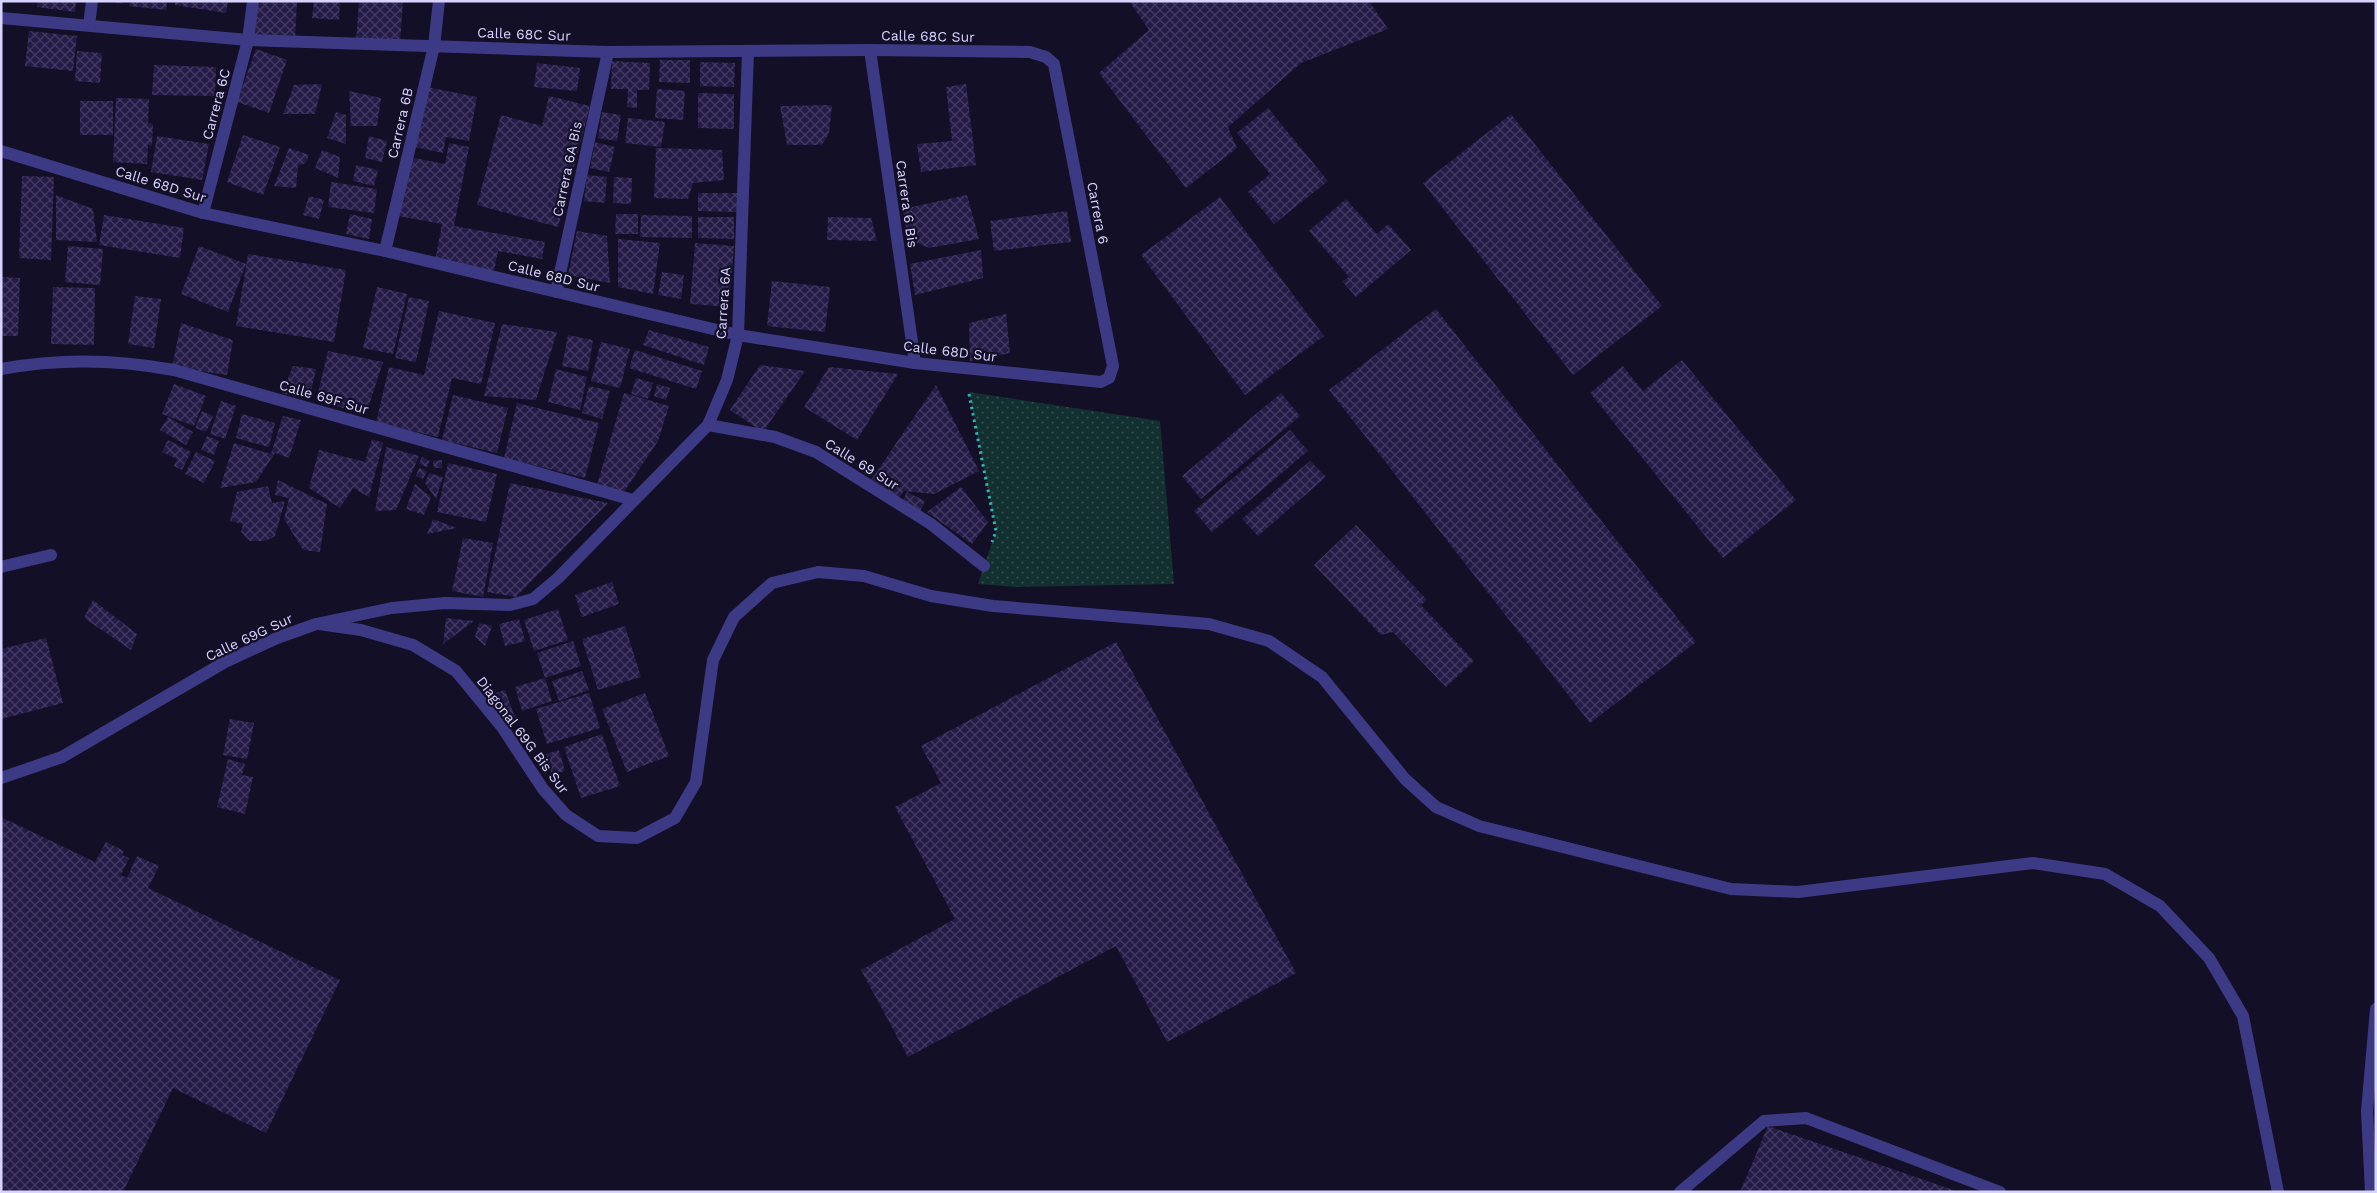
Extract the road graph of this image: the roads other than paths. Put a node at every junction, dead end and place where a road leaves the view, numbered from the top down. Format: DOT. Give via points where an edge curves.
graph roads {
  1 [pos="92,1"];
  2 [pos="252,1"];
  3 [pos="439,1"];
  4 [pos="1,18"];
  5 [pos="89,25"];
  6 [pos="248,40"];
  7 [pos="434,46"];
  8 [pos="870,50"];
  9 [pos="748,51"];
  10 [pos="608,52"];
  11 [pos="1046,57"];
  12 [pos="1,151"];
  13 [pos="203,213"];
  14 [pos="385,250"];
  15 [pos="556,292"];
  16 [pos="738,335"];
  17 [pos="915,363"];
  18 [pos="1,369"];
  19 [pos="1109,378"];
  20 [pos="708,425"];
  21 [pos="633,500"];
  22 [pos="51,555"];
  23 [pos="984,566"];
  24 [pos="1,567"];
  25 [pos="533,599"];
  26 [pos="316,624"];
  27 [pos="1,778"];
  28 [pos="2376,1009"];
  29 [pos="1680,1192"];
  30 [pos="2000,1192"];
  31 [pos="2278,1192"];
  32 [pos="2371,1192"];
  1 -- 5 [label="street"];
  2 -- 6 [label="street, Carrera 6C"];
  3 -- 7 [label="street, Carrera 6B"];
  4 -- 5 [label="street, Calle 68C Sur"];
  5 -- 6 [label="street, Calle 68C Sur"];
  6 -- 7 [label="street, Calle 68C Sur"];
  6 -- 13 [label="street, Carrera 6C"];
  7 -- 10 [label="street, Calle 68C Sur"];
  7 -- 14 [label="street, Carrera 6B"];
  8 -- 9 [label="street, Calle 68C Sur"];
  8 -- 11 [label="street, Calle 68C Sur" via="1030,52"];
  8 -- 17 [label="street, Carrera 6 Bis"];
  9 -- 10 [label="street, Calle 68C Sur"];
  9 -- 16 [label="street, Carrera 6A"];
  10 -- 15 [label="street, Carrera 6A Bis"];
  11 -- 19 [label="street, Carrera 6" via="1054,64 1113,366"];
  12 -- 13 [label="street, Calle 68D Sur"];
  13 -- 14 [label="street, Calle 68D Sur"];
  14 -- 15 [label="street, Calle 68D Sur"];
  15 -- 16 [label="street, Calle 68D Sur"];
  16 -- 17 [label="street, Calle 68D Sur"];
  16 -- 20 [label="street, Carrera 6A" via="726,380"];
  17 -- 19 [label="street, Calle 68D Sur" via="1101,382"];
  18 -- 21 [label="street, Calle 69F Sur" via="101,360 174,370"];
  20 -- 21 [label="street, Carrera 6A"];
  20 -- 23 [label="street, Calle 69 Sur" via="775,437 816,452 931,524"];
  21 -- 25 [label="street, Carrera 6A" via="558,578"];
  22 -- 24 [label="street"];
  25 -- 26 [label="street, Calle 69G Sur" via="510,605 445,603 392,608"];
  26 -- 27 [label="street, Calle 69G Sur" via="225,662 62,757"];
  26 -- 31 [label="street, Diagonal 69G Bis Sur" via="361,630 413,645 456,671 502,727 566,815 598,836 637,838 675,818 696,782 713,660 734,617 772,583 818,572 864,576 931,596 993,606 1209,624 1269,641 1322,677 1405,779 1436,808 1479,826 1731,888 1798,892 2033,863 2105,874 2160,906 2209,958 2243,1016"];
  28 -- 32 [label="street" via="2367,1111"];
  29 -- 30 [label="street" via="1764,1121 1806,1118"];
}
